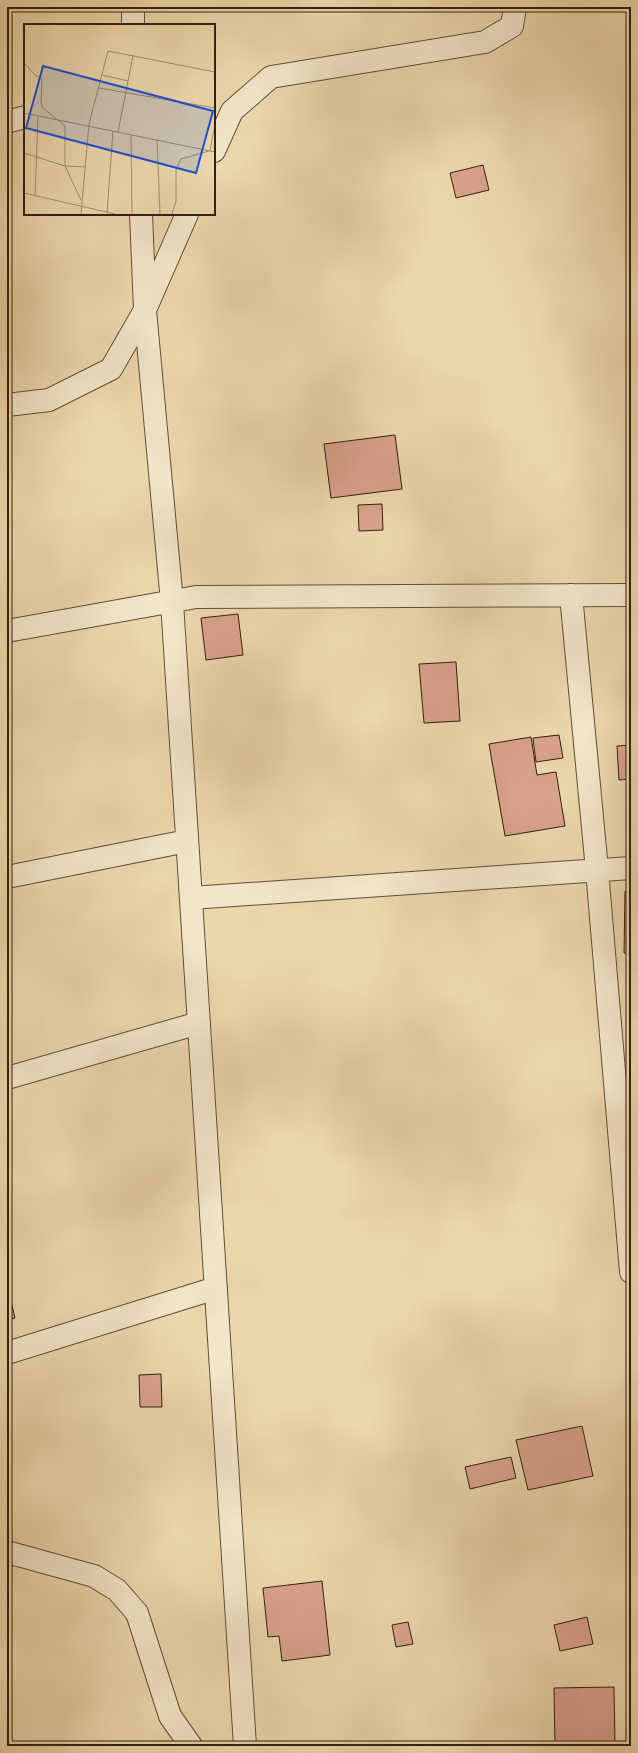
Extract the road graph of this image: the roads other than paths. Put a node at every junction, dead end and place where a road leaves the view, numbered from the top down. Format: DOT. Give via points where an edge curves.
graph roads {
  1 [pos="133,7"];
  2 [pos="515,7"];
  3 [pos="133,24"];
  4 [pos="24,117"];
  5 [pos="7,122"];
  6 [pos="215,149"];
  7 [pos="141,215"];
  8 [pos="187,215"];
  9 [pos="145,310"];
  10 [pos="7,406"];
  11 [pos="571,595"];
  12 [pos="631,595"];
  13 [pos="172,602"];
  14 [pos="7,631"];
  15 [pos="187,841"];
  16 [pos="631,868"];
  17 [pos="597,870"];
  18 [pos="7,877"];
  19 [pos="191,898"];
  20 [pos="199,1024"];
  21 [pos="7,1078"];
  22 [pos="631,1272"];
  23 [pos="216,1288"];
  24 [pos="7,1353"];
  25 [pos="7,1552"];
  26 [pos="191,1746"];
  27 [pos="245,1746"];
  1 -- 3 [label="street"];
  2 -- 6 [label="street" via="512,26 485,42 271,77 232,111"];
  4 -- 5 [label="street"];
  7 -- 9 [label="street"];
  8 -- 9 [label="street"];
  9 -- 10 [label="street" via="111,369 48,400"];
  9 -- 13 [label="street"];
  11 -- 12 [label="street"];
  11 -- 13 [label="street" via="196,597"];
  11 -- 17 [label="street"];
  13 -- 14 [label="street"];
  13 -- 15 [label="street"];
  15 -- 18 [label="street"];
  15 -- 19 [label="street"];
  16 -- 17 [label="street"];
  17 -- 19 [label="street"];
  17 -- 22 [label="street"];
  19 -- 20 [label="street"];
  20 -- 21 [label="street"];
  20 -- 23 [label="street"];
  23 -- 24 [label="street"];
  23 -- 27 [label="street"];
  25 -- 26 [label="street" via="94,1576 117,1590 137,1613 170,1716"];
}
